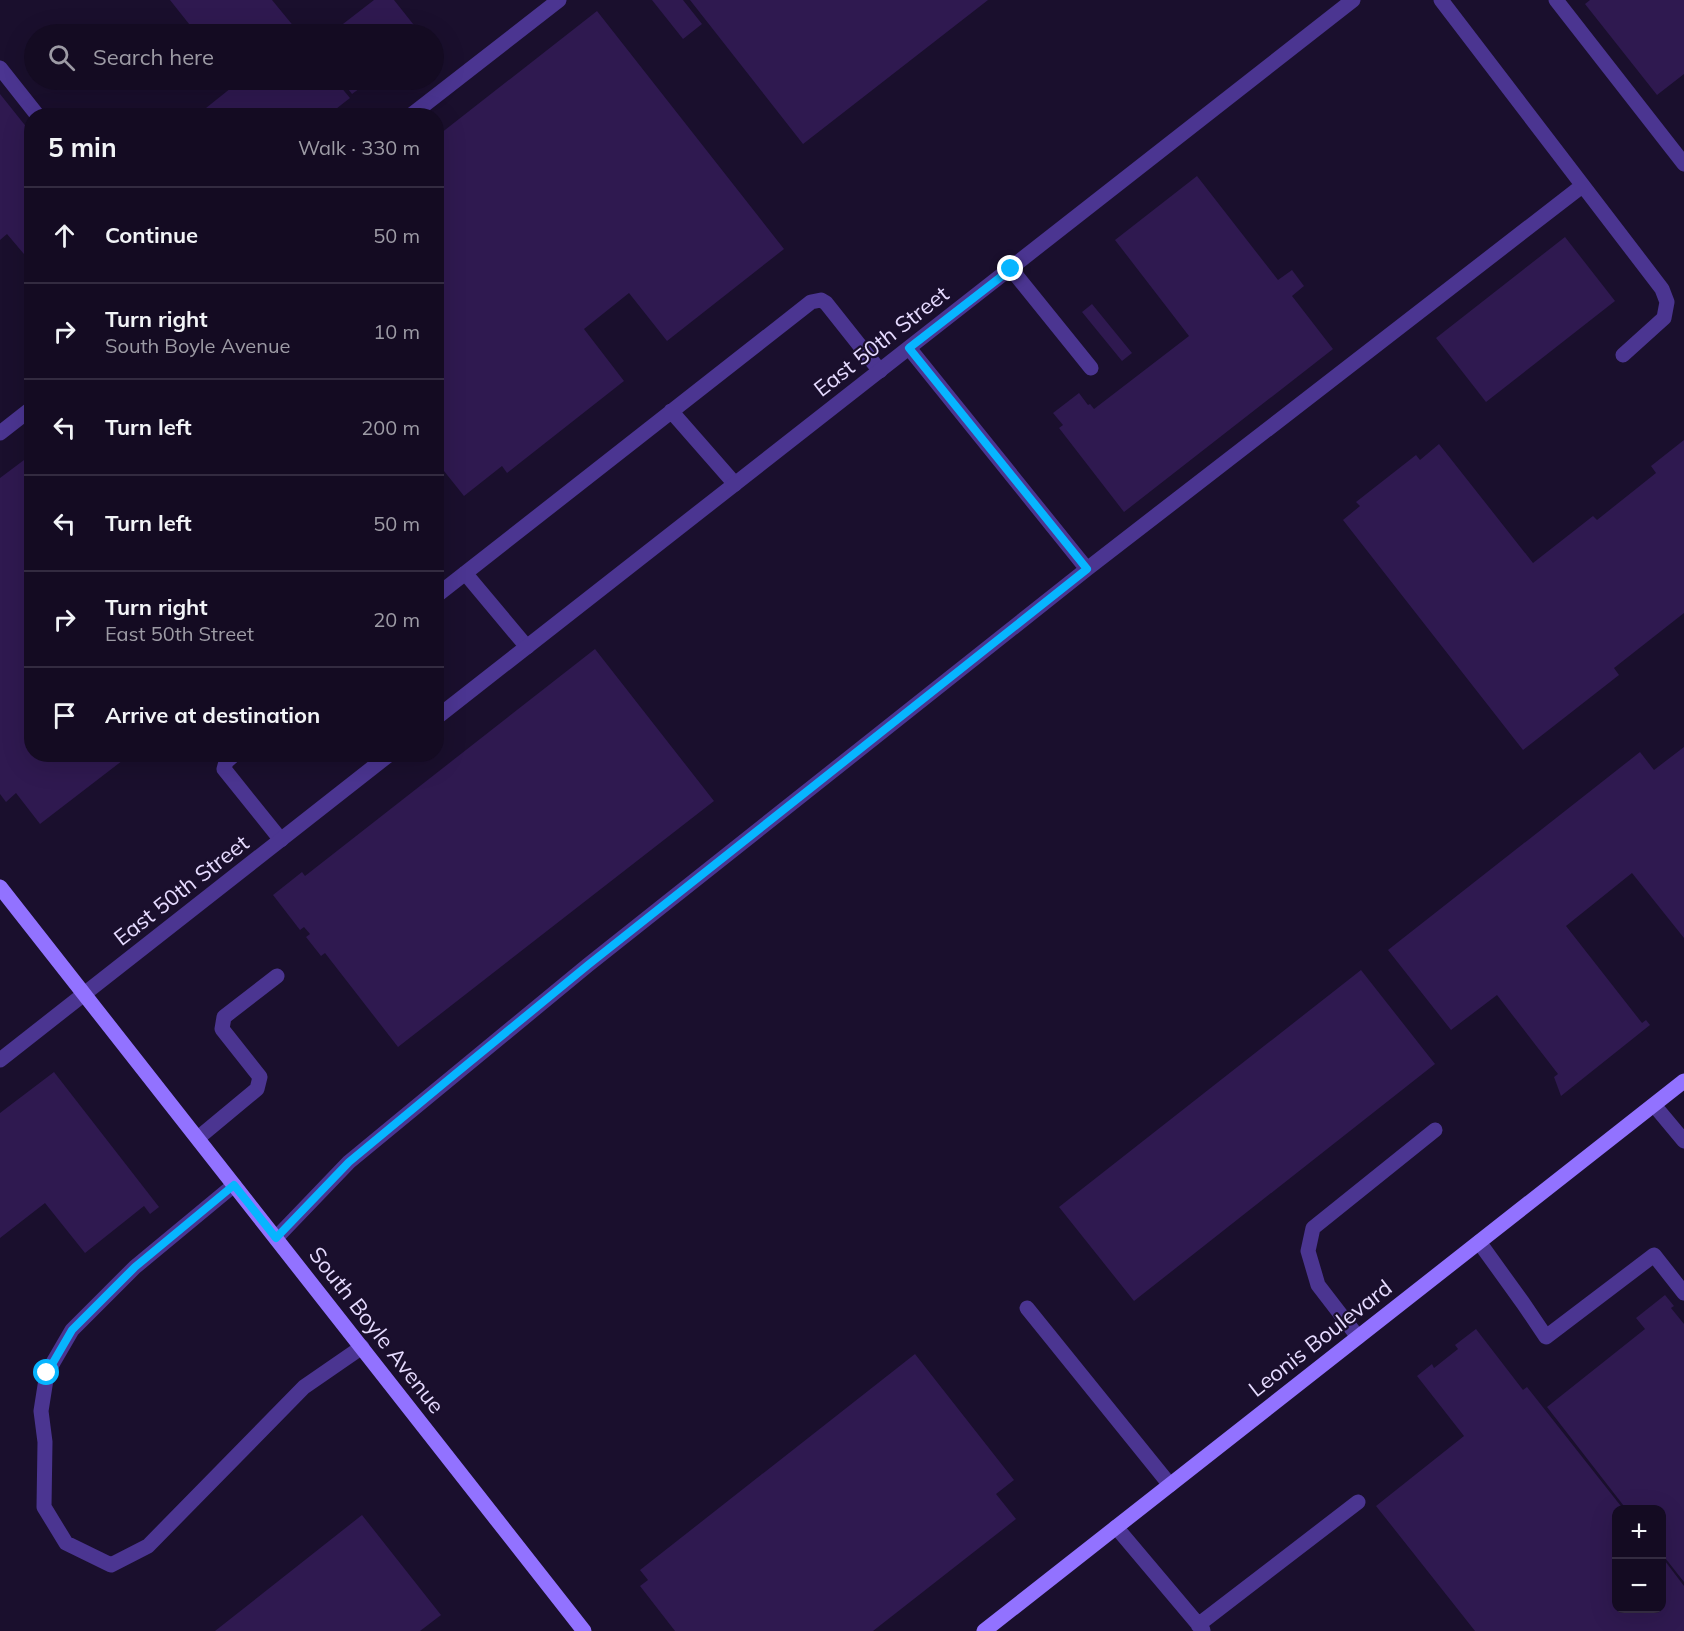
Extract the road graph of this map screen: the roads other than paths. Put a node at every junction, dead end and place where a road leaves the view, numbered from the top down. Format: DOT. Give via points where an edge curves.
graph roads {
  1 [pos="559,0"];
  2 [pos="1353,0"];
  3 [pos="1441,0"];
  4 [pos="1556,0"];
  5 [pos="0,68"];
  6 [pos="443,90"];
  7 [pos="444,90"];
  8 [pos="32,108"];
  9 [pos="420,108"];
  10 [pos="1684,164"];
  11 [pos="1582,186"];
  12 [pos="1011,269"];
  13 [pos="909,348"];
  14 [pos="1623,355"];
  15 [pos="1091,368"];
  16 [pos="880,371"];
  17 [pos="671,411"];
  18 [pos="24,414"];
  19 [pos="0,433"];
  20 [pos="735,484"];
  21 [pos="1087,569"];
  22 [pos="465,573"];
  23 [pos="444,590"];
  24 [pos="527,647"];
  25 [pos="444,712"];
  26 [pos="226,762"];
  27 [pos="380,762"];
  28 [pos="281,840"];
  29 [pos="0,886"];
  30 [pos="277,976"];
  31 [pos="84,994"];
  32 [pos="0,1060"];
  33 [pos="1684,1081"];
  34 [pos="1654,1104"];
  35 [pos="1435,1130"];
  36 [pos="198,1138"];
  37 [pos="1684,1141"];
  38 [pos="234,1185"];
  39 [pos="276,1238"];
  40 [pos="1479,1242"];
  41 [pos="1684,1293"];
  42 [pos="1027,1308"];
  43 [pos="1358,1337"];
  44 [pos="362,1347"];
  45 [pos="1170,1485"];
  46 [pos="1358,1502"];
  47 [pos="1116,1527"];
  48 [pos="1201,1628"];
  49 [pos="584,1631"];
  50 [pos="984,1631"];
  1 -- 7 [label="street"];
  2 -- 12 [label="street, East 50th Street"];
  3 -- 11 [label="street"];
  4 -- 10 [label="street"];
  5 -- 8 [label="street"];
  6 -- 9 [label="street"];
  11 -- 14 [label="street" via="1662,289 1667,302 1664,318"];
  11 -- 21 [label="street"];
  12 -- 13 [label="street, East 50th Street"];
  12 -- 15 [label="street"];
  13 -- 16 [label="street, East 50th Street"];
  13 -- 21 [label="street"];
  16 -- 17 [label="street" via="821,300 812,302"];
  16 -- 20 [label="street, East 50th Street"];
  17 -- 20 [label="street"];
  17 -- 22 [label="street"];
  18 -- 19 [label="street"];
  20 -- 24 [label="street, East 50th Street"];
  21 -- 39 [label="street" via="454,1075 349,1162"];
  22 -- 23 [label="street"];
  22 -- 24 [label="street"];
  24 -- 25 [label="street, East 50th Street"];
  26 -- 28 [label="street" via="224,769"];
  27 -- 28 [label="street, East 50th Street"];
  28 -- 31 [label="street, East 50th Street"];
  29 -- 31 [label="main road, South Boyle Avenue"];
  30 -- 36 [label="street" via="224,1017 222,1029 260,1077 257,1089"];
  31 -- 32 [label="street, East 50th Street"];
  31 -- 36 [label="main road, South Boyle Avenue"];
  33 -- 34 [label="main road, Leonis Boulevard"];
  34 -- 37 [label="street"];
  34 -- 40 [label="main road, Leonis Boulevard"];
  35 -- 43 [label="street" via="1313,1228 1308,1251 1318,1285"];
  36 -- 38 [label="main road, South Boyle Avenue"];
  38 -- 39 [label="main road, South Boyle Avenue"];
  38 -- 44 [label="street" via="135,1267 72,1330 47,1373 41,1411 45,1442 44,1507 66,1543 111,1565 148,1546 304,1387"];
  39 -- 44 [label="main road, South Boyle Avenue"];
  40 -- 41 [label="street" via="1545,1337 1654,1255"];
  40 -- 43 [label="main road, Leonis Boulevard"];
  42 -- 45 [label="street"];
  43 -- 45 [label="main road, Leonis Boulevard"];
  44 -- 49 [label="main road, South Boyle Avenue"];
  45 -- 47 [label="main road, Leonis Boulevard"];
  46 -- 48 [label="street"];
  47 -- 48 [label="street"];
  47 -- 50 [label="main road, Leonis Boulevard"];
}
